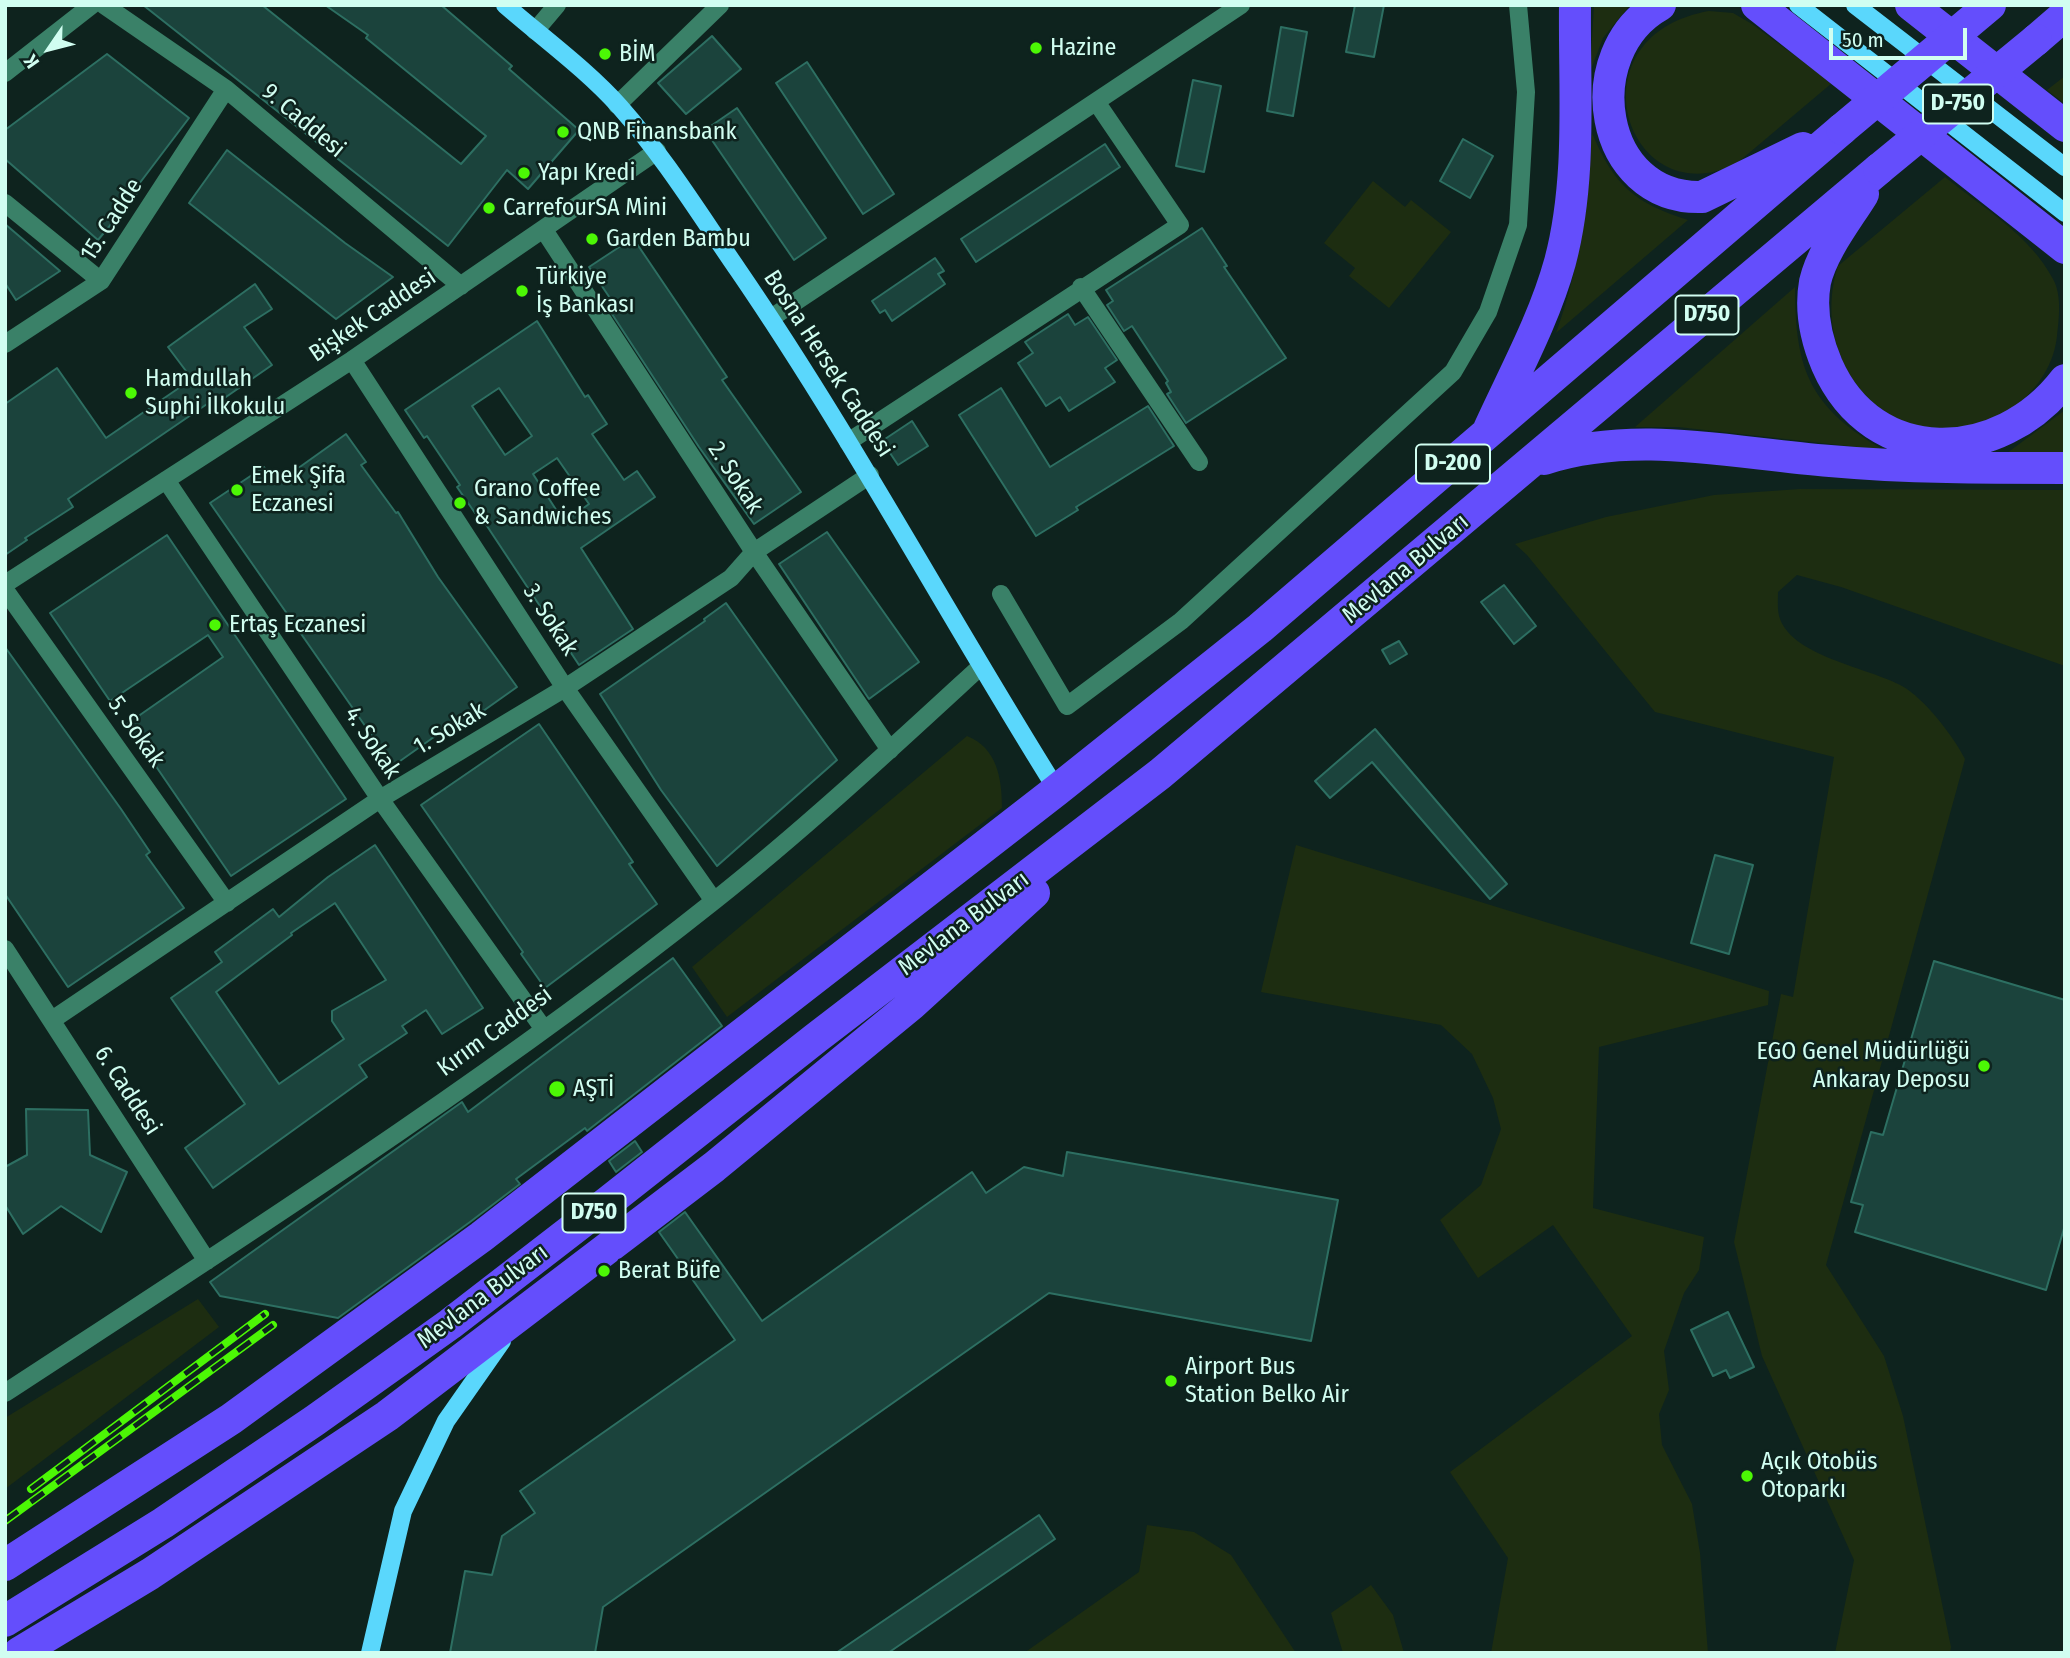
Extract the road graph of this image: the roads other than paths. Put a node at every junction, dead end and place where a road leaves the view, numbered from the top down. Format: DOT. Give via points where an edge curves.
graph roads {
  1 [pos="92,5"];
  2 [pos="104,5"];
  3 [pos="505,5"];
  4 [pos="557,5"];
  5 [pos="720,5"];
  6 [pos="1241,5"];
  7 [pos="1518,5"];
  8 [pos="1574,5"];
  9 [pos="1660,5"];
  10 [pos="1756,5"];
  11 [pos="1798,5"];
  12 [pos="1855,5"];
  13 [pos="1911,5"];
  14 [pos="1990,5"];
  15 [pos="2065,15"];
  16 [pos="2065,24"];
  17 [pos="535,31"];
  18 [pos="2036,40"];
  19 [pos="5,74"];
  20 [pos="226,89"];
  21 [pos="1097,103"];
  22 [pos="617,105"];
  23 [pos="2065,126"];
  24 [pos="1842,129"];
  25 [pos="657,151"];
  26 [pos="2065,167"];
  27 [pos="1879,169"];
  28 [pos="5,202"];
  29 [pos="544,230"];
  30 [pos="2063,240"];
  31 [pos="102,281"];
  32 [pos="461,286"];
  33 [pos="1081,287"];
  34 [pos="771,318"];
  35 [pos="5,344"];
  36 [pos="352,360"];
  37 [pos="2065,380"];
  38 [pos="1486,437"];
  39 [pos="848,442"];
  40 [pos="1536,461"];
  41 [pos="1199,462"];
  42 [pos="2065,467"];
  43 [pos="870,475"];
  44 [pos="166,480"];
  45 [pos="754,552"];
  46 [pos="5,584"];
  47 [pos="5,590"];
  48 [pos="1001,594"];
  49 [pos="980,667"];
  50 [pos="565,688"];
  51 [pos="890,750"];
  52 [pos="1160,774"];
  53 [pos="1057,790"];
  54 [pos="380,799"];
  55 [pos="714,901"];
  56 [pos="227,903"];
  57 [pos="5,949"];
  58 [pos="52,1020"];
  59 [pos="544,1028"];
  60 [pos="207,1261"];
  61 [pos="535,1302"];
  62 [pos="5,1393"];
  63 [pos="5,1565"];
  64 [pos="5,1622"];
  65 [pos="19,1653"];
  66 [pos="370,1653"];
  1 -- 19 [label="street"];
  2 -- 20 [label="street, 9. Caddesi"];
  3 -- 17 [label="main road, Bosna Hersek Caddesi"];
  4 -- 17 [label="street"];
  5 -- 22 [label="street"];
  6 -- 21 [label="street"];
  7 -- 48 [label="street" via="1526,92 1518,225 1488,312 1453,372 1181,621 1067,706"];
  8 -- 38 [label="highway" via="1574,153 1560,260 1544,314"];
  9 -- 24 [label="highway" via="1646,13 1623,42 1613,63 1608,101 1611,127 1622,154 1644,178 1666,192 1702,197"];
  10 -- 30 [label="highway"];
  11 -- 30 [label="main road"];
  12 -- 26 [label="main road"];
  13 -- 23 [label="highway"];
  14 -- 24 [label="highway, D-200, bridge"];
  15 -- 18 [label="highway, D-750"];
  16 -- 18 [label="highway"];
  17 -- 22 [label="main road, Bosna Hersek Caddesi"];
  18 -- 27 [label="highway, D-750, bridge"];
  20 -- 31 [label="street, 15. Cadde"];
  20 -- 32 [label="street, 9. Caddesi"];
  21 -- 33 [label="street" via="1180,225"];
  21 -- 34 [label="street"];
  22 -- 25 [label="main road, Bosna Hersek Caddesi"];
  24 -- 38 [label="highway, Mevlana Bulvarı / D-200"];
  25 -- 29 [label="street, Bişkek Caddesi"];
  25 -- 34 [label="main road, Bosna Hersek Caddesi"];
  27 -- 37 [label="highway" via="1816,281 1813,308 1818,346 1833,380 1847,397 1862,412 1903,436 1922,442 1965,444 2021,423 2049,401"];
  27 -- 40 [label="highway, Mevlana Bulvarı / D750"];
  28 -- 31 [label="street"];
  29 -- 32 [label="street, Bişkek Caddesi"];
  29 -- 45 [label="street, 2. Sokak"];
  31 -- 35 [label="street, 15. Cadde"];
  32 -- 36 [label="street, Bişkek Caddesi"];
  33 -- 39 [label="street"];
  33 -- 41 [label="street"];
  34 -- 39 [label="main road, Bosna Hersek Caddesi"];
  36 -- 44 [label="street, Bişkek Caddesi"];
  36 -- 50 [label="street, 3. Sokak"];
  38 -- 53 [label="highway, Mevlana Bulvarı / D-200" via="1260,628"];
  39 -- 43 [label="main road, Bosna Hersek Caddesi"];
  40 -- 42 [label="highway, D-200" via="1574,449 1646,444 1918,469"];
  40 -- 52 [label="highway, Mevlana Bulvarı / D-200"];
  43 -- 45 [label="street, 1. Sokak"];
  43 -- 49 [label="main road, Bosna Hersek Caddesi"];
  44 -- 46 [label="street, Bişkek Caddesi"];
  44 -- 54 [label="street, 4. Sokak"];
  45 -- 50 [label="street, 1. Sokak" via="731,578"];
  45 -- 51 [label="street, 2. Sokak"];
  47 -- 56 [label="street, 5. Sokak"];
  49 -- 51 [label="street, Kırım Caddesi"];
  49 -- 53 [label="main road, Bosna Hersek Caddesi"];
  50 -- 54 [label="street, 1. Sokak"];
  50 -- 55 [label="street, 3. Sokak"];
  51 -- 55 [label="street, Kırım Caddesi"];
  52 -- 61 [label="highway" via="911,1005 714,1167"];
  52 -- 64 [label="highway, Mevlana Bulvarı / D750" via="450,1324 163,1523"];
  53 -- 63 [label="highway, Mevlana Bulvarı" via="481,1237 231,1419"];
  54 -- 56 [label="street, 1. Sokak"];
  54 -- 59 [label="street, 4. Sokak"];
  55 -- 59 [label="street, Kırım Caddesi"];
  56 -- 58 [label="street, 1. Sokak"];
  57 -- 58 [label="street, 6. Caddesi"];
  58 -- 60 [label="street, 6. Caddesi"];
  59 -- 60 [label="street, Kırım Caddesi"];
  60 -- 62 [label="street, Kırım Caddesi"];
  61 -- 65 [label="highway" via="387,1416 150,1574"];
  61 -- 66 [label="main road" via="489,1357 446,1421 403,1511"];
}
